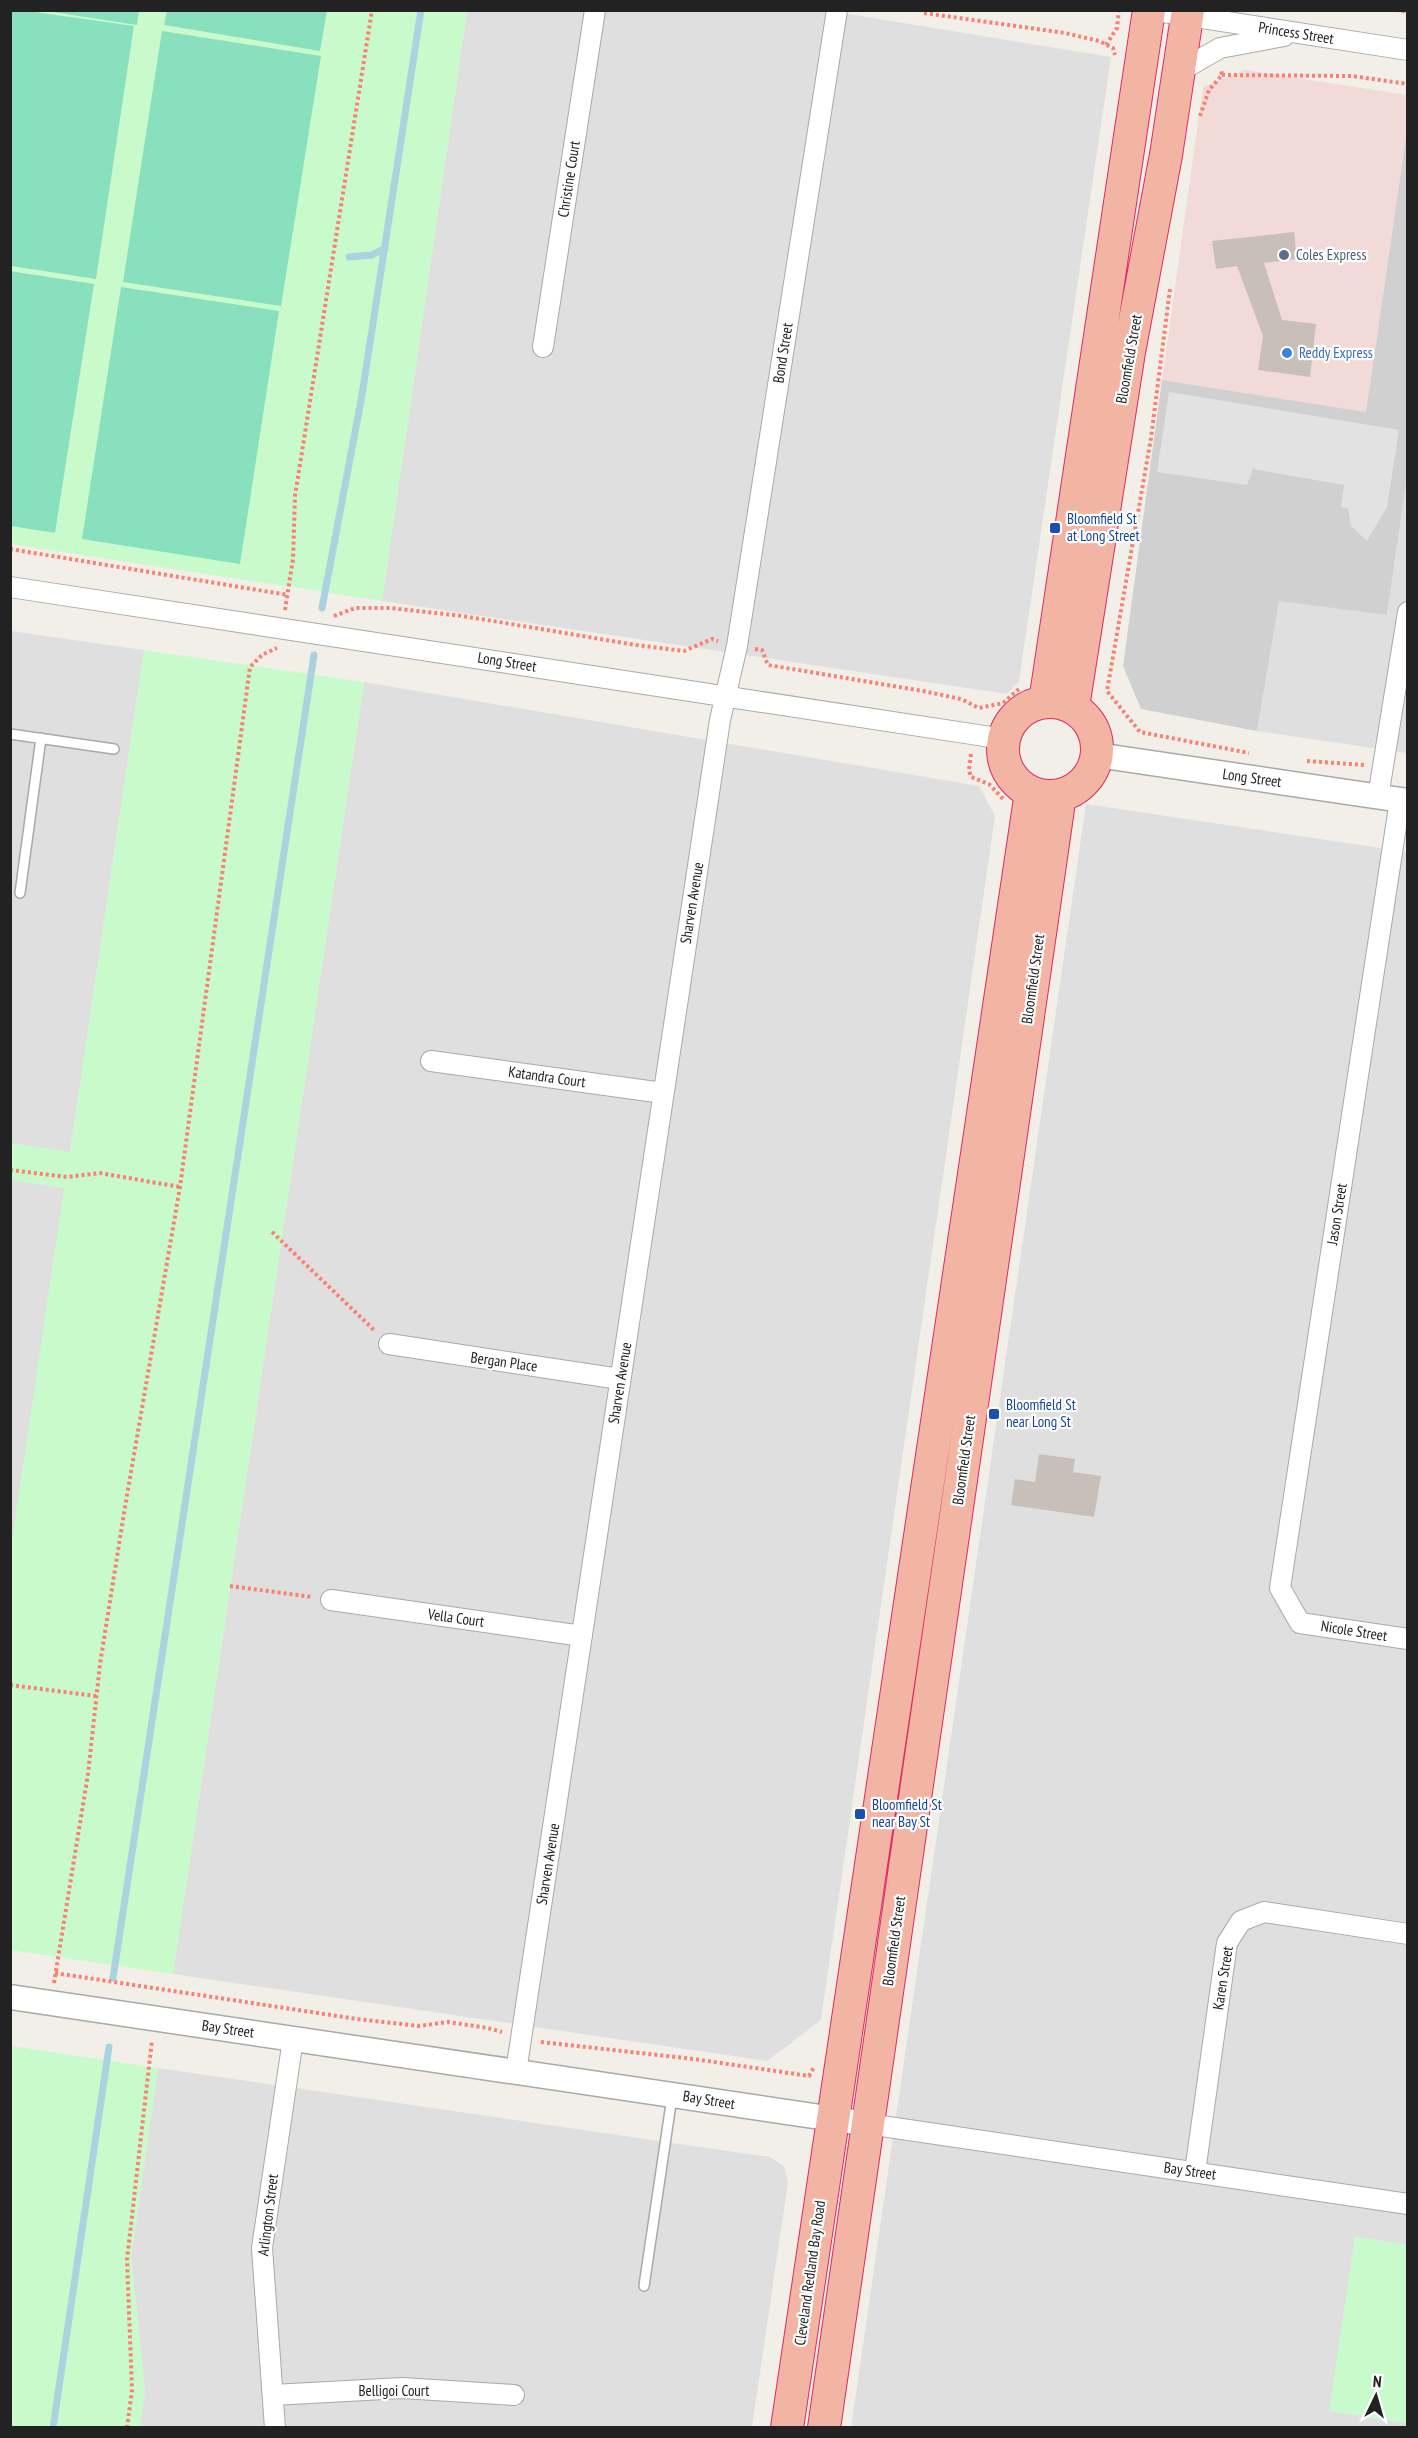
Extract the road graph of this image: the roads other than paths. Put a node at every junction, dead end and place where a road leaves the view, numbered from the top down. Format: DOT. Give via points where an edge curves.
graph roads {
  1 [pos="595,10"];
  2 [pos="837,10"];
  3 [pos="1150,10"];
  4 [pos="1187,13"];
  5 [pos="1299,33"];
  6 [pos="1407,50"];
  7 [pos="1180,71"];
  8 [pos="543,347"];
  9 [pos="10,587"];
  10 [pos="1407,612"];
  11 [pos="727,696"];
  12 [pos="1046,699"];
  13 [pos="10,734"];
  14 [pos="41,738"];
  15 [pos="1004,739"];
  16 [pos="114,749"];
  17 [pos="1097,755"];
  18 [pos="1045,794"];
  19 [pos="1395,800"];
  20 [pos="20,893"];
  21 [pos="431,1061"];
  22 [pos="663,1093"];
  23 [pos="389,1344"];
  24 [pos="620,1379"];
  25 [pos="331,1600"];
  26 [pos="1300,1623"];
  27 [pos="582,1636"];
  28 [pos="1407,1639"];
  29 [pos="1407,1934"];
  30 [pos="10,1997"];
  31 [pos="293,2039"];
  32 [pos="516,2072"];
  33 [pos="672,2095"];
  34 [pos="833,2118"];
  35 [pos="868,2124"];
  36 [pos="1195,2172"];
  37 [pos="1407,2204"];
  38 [pos="644,2286"];
  39 [pos="273,2395"];
  40 [pos="514,2395"];
  41 [pos="275,2427"];
  42 [pos="787,2427"];
  43 [pos="824,2427"];
  1 -- 8 [label="street, Christine Court"];
  2 -- 11 [label="street, Bond Street"];
  3 -- 4 [label="street, Princess Street"];
  3 -- 12 [label="highway, Bloomfield Street"];
  4 -- 5 [label="street, Princess Street"];
  4 -- 7 [label="highway, Bloomfield Street"];
  5 -- 6 [label="street, Princess Street"];
  5 -- 7 [label="street" via="1216,50"];
  7 -- 12 [label="highway, Bloomfield Street" via="1129,352"];
  9 -- 11 [label="street, Long Street"];
  10 -- 19 [label="street, Jason Street" via="1383,767"];
  11 -- 15 [label="street, Long Street"];
  11 -- 22 [label="street, Sharven Avenue" via="720,720"];
  12 -- 15 [label="highway" via="1018,714"];
  12 -- 17 [label="highway" via="1085,716 1093,728"];
  13 -- 14 [label="lane"];
  14 -- 16 [label="lane"];
  14 -- 20 [label="lane"];
  15 -- 18 [label="highway" via="1008,771 1018,783"];
  17 -- 18 [label="highway" via="1093,769 1074,790"];
  17 -- 19 [label="street, Long Street"];
  18 -- 34 [label="highway, Bloomfield Street"];
  18 -- 35 [label="highway, Bloomfield Street"];
  19 -- 26 [label="street, Jason Street" via="1280,1588"];
  21 -- 22 [label="street, Katandra Court"];
  22 -- 24 [label="street, Sharven Avenue"];
  23 -- 24 [label="street, Bergan Place"];
  24 -- 27 [label="street, Sharven Avenue"];
  25 -- 27 [label="street, Vella Court"];
  26 -- 28 [label="street, Nicole Street"];
  27 -- 32 [label="street, Sharven Avenue"];
  29 -- 36 [label="street, Karen Street" via="1264,1912 1241,1920 1227,1943"];
  30 -- 31 [label="street, Bay Street"];
  31 -- 32 [label="street, Bay Street"];
  31 -- 39 [label="street, Arlington Street" via="262,2248"];
  32 -- 33 [label="street, Bay Street"];
  33 -- 34 [label="street, Bay Street"];
  33 -- 38 [label="lane"];
  34 -- 35 [label="street, Bay Street"];
  34 -- 42 [label="highway, Cleveland Redland Bay Road"];
  35 -- 36 [label="street, Bay Street"];
  35 -- 43 [label="highway"];
  36 -- 37 [label="street, Bay Street"];
  39 -- 40 [label="street, Belligoi Court" via="402,2388"];
  39 -- 41 [label="street, Arlington Street"];
}
